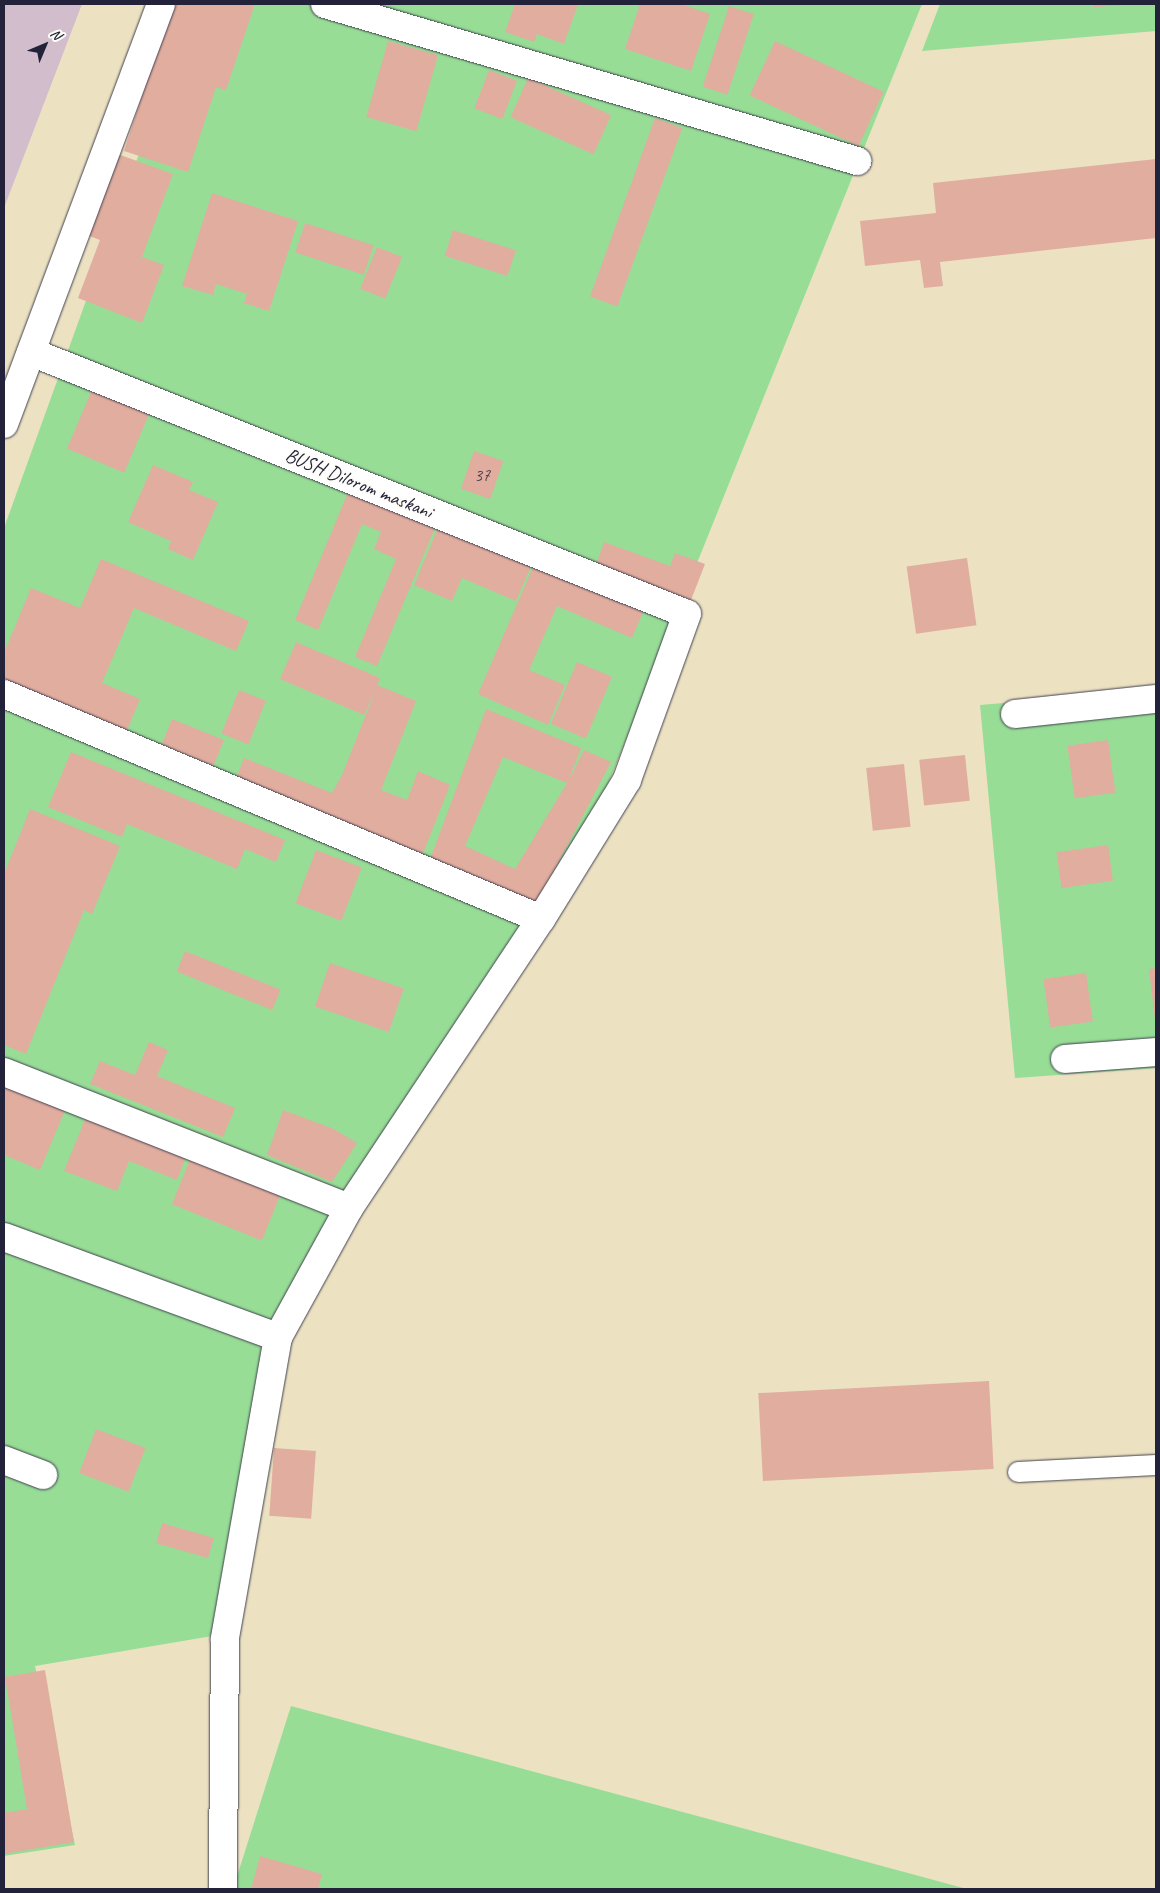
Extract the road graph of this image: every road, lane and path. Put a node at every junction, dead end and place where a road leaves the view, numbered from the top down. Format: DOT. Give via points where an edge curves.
graph roads {
  1 [pos="161,4"];
  2 [pos="325,4"];
  3 [pos="857,161"];
  4 [pos="31,352"];
  5 [pos="4,424"];
  6 [pos="4,694"];
  7 [pos="1156,699"];
  8 [pos="1015,714"];
  9 [pos="541,919"];
  10 [pos="1156,1052"];
  11 [pos="1065,1059"];
  12 [pos="4,1072"];
  13 [pos="349,1208"];
  14 [pos="4,1237"];
  15 [pos="278,1337"];
  16 [pos="4,1460"];
  17 [pos="1156,1464"];
  18 [pos="1018,1472"];
  19 [pos="43,1475"];
  20 [pos="223,1889"];
  1 -- 4 [label="street"];
  2 -- 3 [label="street"];
  4 -- 5 [label="street"];
  4 -- 9 [label="street, BUSH Dilorom maskani" via="686,614 627,780"];
  6 -- 9 [label="street"];
  7 -- 8 [label="street"];
  9 -- 13 [label="street"];
  10 -- 11 [label="street"];
  12 -- 13 [label="street"];
  13 -- 15 [label="street"];
  14 -- 15 [label="street"];
  15 -- 20 [label="street" via="225,1639"];
  16 -- 19 [label="street"];
  17 -- 18 [label="lane"];
}
